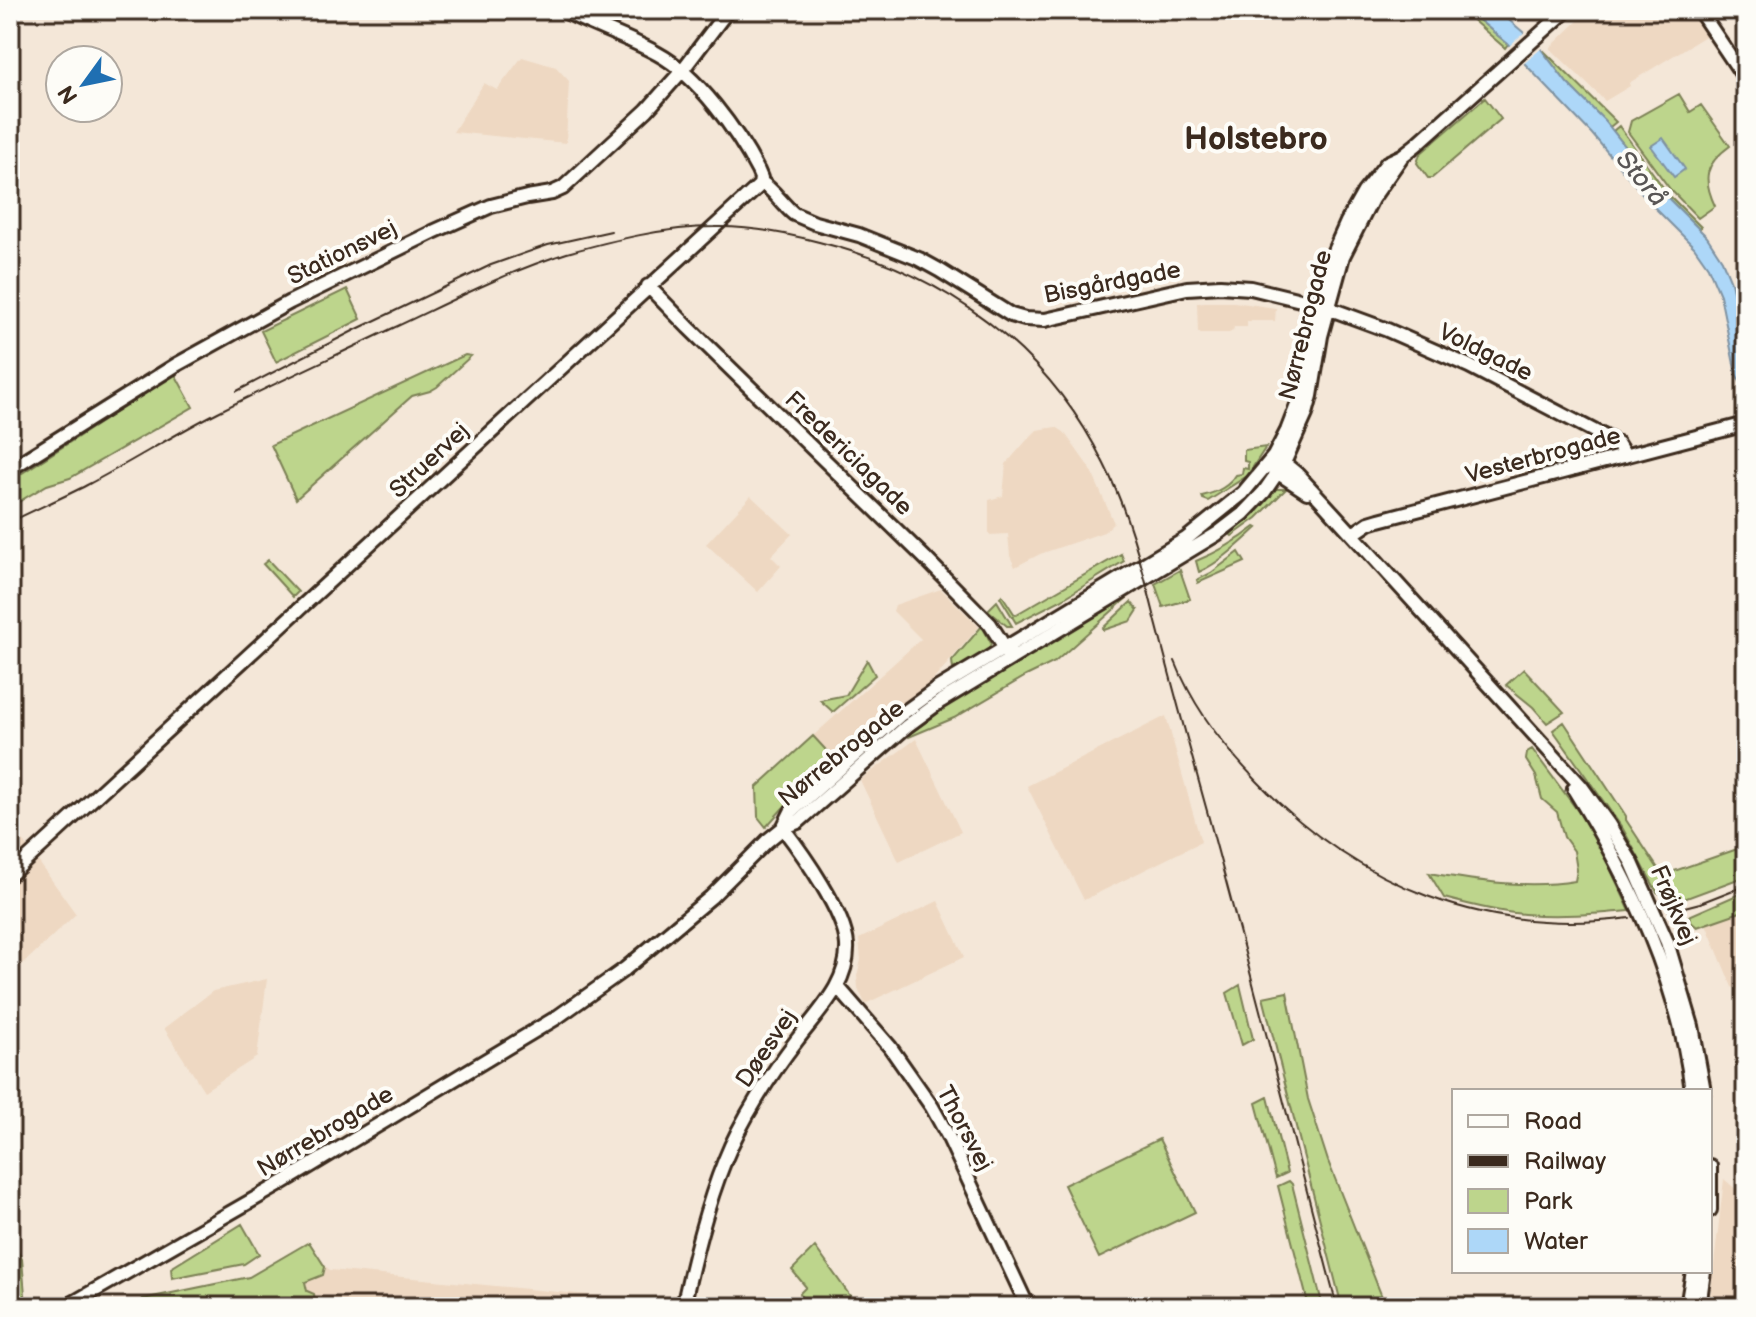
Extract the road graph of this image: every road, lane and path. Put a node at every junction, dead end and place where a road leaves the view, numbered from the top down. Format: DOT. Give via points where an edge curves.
graph roads {
  1 [pos="562,10"];
  2 [pos="728,10"];
  3 [pos="1567,10"];
  4 [pos="1699,10"];
  5 [pos="681,72"];
  6 [pos="1746,80"];
  7 [pos="761,182"];
  8 [pos="648,286"];
  9 [pos="1323,306"];
  10 [pos="1746,424"];
  11 [pos="1625,456"];
  12 [pos="1276,464"];
  13 [pos="10,469"];
  14 [pos="1353,534"];
  15 [pos="1008,652"];
  16 [pos="1556,759"];
  17 [pos="783,828"];
  18 [pos="10,875"];
  19 [pos="837,986"];
  20 [pos="1692,1089"];
  21 [pos="1704,1089"];
  22 [pos="1693,1273"];
  23 [pos="1704,1273"];
  24 [pos="66,1307"];
  25 [pos="683,1307"];
  26 [pos="1028,1307"];
  27 [pos="1687,1307"];
  28 [pos="1699,1307"];
  1 -- 5 [label="street" via="642,46"];
  2 -- 5 [label="street, Stationsvej"];
  3 -- 9 [label="street, Nørrebrogade" via="1402,156 1387,163 1364,192 1334,251"];
  4 -- 6 [label="street"];
  5 -- 7 [label="street" via="730,127"];
  5 -- 13 [label="street, Stationsvej" via="559,190 491,206 290,302 176,365"];
  7 -- 8 [label="street, Struervej"];
  7 -- 9 [label="street, Bisgårdgade" via="794,214 910,255 1004,312 1025,319 1045,320 1187,288 1220,286"];
  8 -- 15 [label="street, Fredericiagade" via="990,624"];
  8 -- 18 [label="street, Struervej"];
  9 -- 11 [label="street, Voldgade" via="1469,366 1617,443"];
  9 -- 12 [label="street, Nørrebrogade"];
  10 -- 11 [label="street, Vesterbrogade"];
  11 -- 14 [label="street, Vesterbrogade" via="1379,520"];
  12 -- 14 [label="street, Frøjkvej"];
  12 -- 15 [label="street, Nørrebrogade" via="1264,492 1217,534"];
  14 -- 16 [label="street, Frøjkvej"];
  15 -- 17 [label="street, Nørrebrogade" via="935,690 899,716 791,812"];
  16 -- 20 [label="street, Frøjkvej" via="1621,870 1655,946 1681,1029"];
  16 -- 21 [label="street, Frøjkvej" via="1609,825 1650,902 1679,976"];
  17 -- 19 [label="street, Døesvej" via="844,929 847,952"];
  17 -- 24 [label="street, Nørrebrogade" via="657,943 556,1018"];
  19 -- 25 [label="street, Døesvej" via="789,1049 726,1158"];
  19 -- 26 [label="street, Thorsvej" via="890,1047 932,1107"];
  22 -- 27 [label="street"];
  23 -- 28 [label="street"];
}
